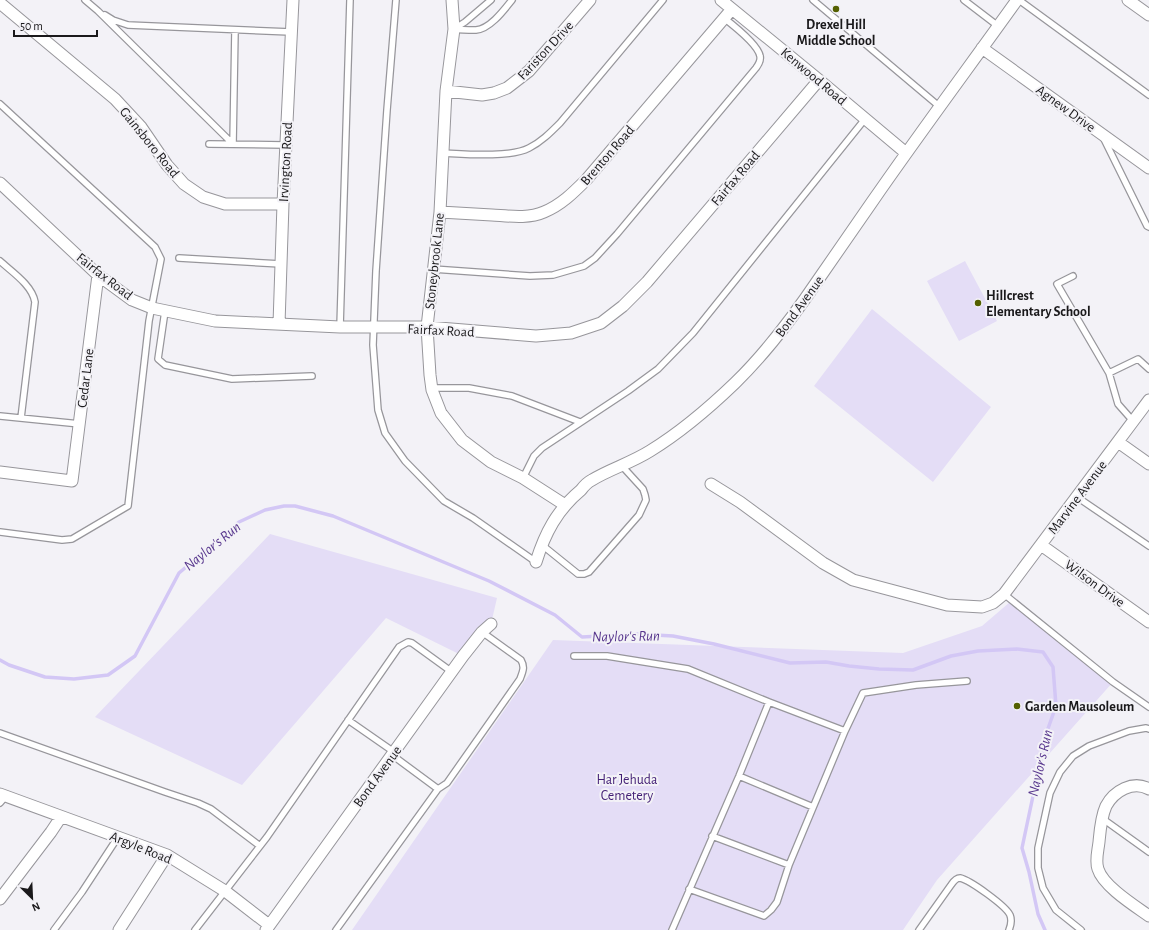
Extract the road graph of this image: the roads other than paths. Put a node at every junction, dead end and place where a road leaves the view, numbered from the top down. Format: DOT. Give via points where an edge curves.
graph roads {
  1 [pos="84,0"];
  2 [pos="292,0"];
  3 [pos="350,0"];
  4 [pos="396,0"];
  5 [pos="452,0"];
  6 [pos="491,0"];
  7 [pos="512,0"];
  8 [pos="590,0"];
  9 [pos="663,0"];
  10 [pos="721,0"];
  11 [pos="813,0"];
  12 [pos="964,0"];
  13 [pos="1018,0"];
  14 [pos="1128,0"];
  15 [pos="0,3"];
  16 [pos="98,11"];
  17 [pos="728,13"];
  18 [pos="1149,15"];
  19 [pos="128,25"];
  20 [pos="998,26"];
  21 [pos="454,29"];
  22 [pos="235,30"];
  23 [pos="291,32"];
  24 [pos="125,38"];
  25 [pos="982,48"];
  26 [pos="819,80"];
  27 [pos="446,91"];
  28 [pos="1149,95"];
  29 [pos="0,104"];
  30 [pos="940,107"];
  31 [pos="865,119"];
  32 [pos="1101,134"];
  33 [pos="209,144"];
  34 [pos="232,144"];
  35 [pos="285,145"];
  36 [pos="443,153"];
  37 [pos="906,153"];
  38 [pos="1149,168"];
  39 [pos="0,183"];
  40 [pos="282,204"];
  41 [pos="440,212"];
  42 [pos="1149,227"];
  43 [pos="179,258"];
  44 [pos="0,260"];
  45 [pos="281,264"];
  46 [pos="433,269"];
  47 [pos="98,275"];
  48 [pos="1074,276"];
  49 [pos="152,308"];
  50 [pos="165,311"];
  51 [pos="279,324"];
  52 [pos="340,327"];
  53 [pos="427,327"];
  54 [pos="374,328"];
  55 [pos="1149,369"];
  56 [pos="1109,373"];
  57 [pos="312,376"];
  58 [pos="432,388"];
  59 [pos="1149,400"];
  60 [pos="0,416"];
  61 [pos="21,418"];
  62 [pos="1133,421"];
  63 [pos="580,422"];
  64 [pos="80,424"];
  65 [pos="1118,442"];
  66 [pos="1149,464"];
  67 [pos="622,466"];
  68 [pos="0,472"];
  69 [pos="523,478"];
  70 [pos="711,484"];
  71 [pos="1077,497"];
  72 [pos="565,505"];
  73 [pos="0,532"];
  74 [pos="542,545"];
  75 [pos="1041,545"];
  76 [pos="1149,546"];
  77 [pos="536,562"];
  78 [pos="1004,594"];
  79 [pos="1149,622"];
  80 [pos="487,628"];
  81 [pos="574,656"];
  82 [pos="452,672"];
  83 [pos="967,681"];
  84 [pos="769,702"];
  85 [pos="1149,707"];
  86 [pos="348,720"];
  87 [pos="1149,729"];
  88 [pos="845,731"];
  89 [pos="0,733"];
  90 [pos="393,754"];
  91 [pos="739,776"];
  92 [pos="1149,788"];
  93 [pos="438,789"];
  94 [pos="2,798"];
  95 [pos="813,807"];
  96 [pos="61,817"];
  97 [pos="1103,819"];
  98 [pos="712,836"];
  99 [pos="118,837"];
  100 [pos="260,846"];
  101 [pos="1149,852"];
  102 [pos="167,855"];
  103 [pos="789,865"];
  104 [pos="689,889"];
  105 [pos="225,891"];
  106 [pos="0,899"];
  107 [pos="1149,916"];
  108 [pos="268,928"];
  109 [pos="54,930"];
  110 [pos="119,930"];
  111 [pos="195,930"];
  112 [pos="336,930"];
  113 [pos="672,930"];
  114 [pos="919,930"];
  115 [pos="1009,930"];
  116 [pos="1081,930"];
  1 -- 16 [label="lane"];
  2 -- 23 [label="street, Irvington Road"];
  3 -- 52 [label="lane"];
  4 -- 54 [label="lane" via="386,117"];
  5 -- 21 [label="street, Stoneybrook Lane"];
  6 -- 21 [label="lane"];
  7 -- 21 [label="lane" via="498,17 478,30"];
  8 -- 27 [label="street, Fariston Drive" via="530,71 507,88 482,95"];
  9 -- 36 [label="lane" via="560,123 542,140 514,153"];
  10 -- 17 [label="street, Kenwood Road"];
  11 -- 30 [label="lane"];
  12 -- 20 [label="lane"];
  13 -- 20 [label="street, Bond Avenue"];
  13 -- 28 [label="lane"];
  14 -- 18 [label="street"];
  15 -- 40 [label="street, Gainsboro Road" via="115,99 141,127 167,165 184,184 203,196 224,204"];
  16 -- 19 [label="lane"];
  16 -- 24 [label="lane"];
  17 -- 26 [label="street, Kenwood Road"];
  17 -- 41 [label="street, Brenton Road" via="586,180 560,204 529,216"];
  17 -- 46 [label="lane" via="755,47 760,62 595,258 584,266 553,275 530,276"];
  19 -- 22 [label="lane"];
  19 -- 24 [label="lane" via="123,32"];
  20 -- 25 [label="street, Bond Avenue"];
  21 -- 27 [label="street, Stoneybrook Lane"];
  22 -- 23 [label="lane"];
  22 -- 34 [label="lane"];
  23 -- 35 [label="street, Irvington Road"];
  24 -- 34 [label="lane"];
  25 -- 30 [label="street, Bond Avenue"];
  25 -- 32 [label="street, Agnew Drive"];
  26 -- 31 [label="street, Kenwood Road"];
  26 -- 53 [label="street, Fairfax Road" via="647,282 601,323 571,333 536,336"];
  27 -- 36 [label="street, Stoneybrook Lane"];
  29 -- 49 [label="lane" via="155,247 161,259"];
  30 -- 37 [label="street, Bond Avenue"];
  31 -- 37 [label="street, Kenwood Road"];
  31 -- 63 [label="lane" via="693,333 658,369"];
  32 -- 38 [label="street, Agnew Drive"];
  32 -- 42 [label="lane"];
  33 -- 34 [label="lane"];
  34 -- 35 [label="lane"];
  35 -- 40 [label="street, Irvington Road"];
  36 -- 41 [label="street, Stoneybrook Lane"];
  37 -- 67 [label="street, Bond Avenue" via="793,316 762,356 697,417 648,452"];
  39 -- 47 [label="street, Fairfax Road"];
  40 -- 45 [label="street, Irvington Road"];
  41 -- 46 [label="street, Stoneybrook Lane"];
  43 -- 45 [label="lane"];
  44 -- 61 [label="lane" via="33,294 35,302"];
  45 -- 51 [label="street, Irvington Road"];
  46 -- 53 [label="street, Stoneybrook Lane"];
  47 -- 49 [label="street, Fairfax Road" via="132,300"];
  47 -- 64 [label="street, Cedar Lane"];
  48 -- 56 [label="lane" via="1057,284"];
  49 -- 50 [label="street, Fairfax Road"];
  49 -- 73 [label="lane" via="128,506 72,539"];
  50 -- 51 [label="street, Fairfax Road" via="215,321"];
  50 -- 57 [label="lane" via="158,359 165,365 232,379"];
  51 -- 52 [label="street, Fairfax Road"];
  52 -- 54 [label="street, Fairfax Road"];
  53 -- 54 [label="street, Fairfax Road"];
  53 -- 58 [label="street, Stoneybrook Lane"];
  54 -- 77 [label="lane" via="378,410 385,433 405,461 444,502 473,518"];
  55 -- 56 [label="lane" via="1138,359"];
  56 -- 62 [label="lane" via="1118,404"];
  58 -- 63 [label="lane" via="469,388 512,396"];
  58 -- 69 [label="street, Stoneybrook Lane" via="441,412 462,440 491,462"];
  59 -- 62 [label="street, Marvine Avenue"];
  60 -- 61 [label="lane"];
  61 -- 64 [label="lane"];
  62 -- 65 [label="street, Marvine Avenue"];
  63 -- 69 [label="lane" via="542,448 534,456"];
  64 -- 68 [label="street, Cedar Lane" via="72,481"];
  65 -- 66 [label="street"];
  65 -- 71 [label="street, Marvine Avenue"];
  67 -- 72 [label="street, Bond Avenue" via="592,480"];
  67 -- 74 [label="lane" via="643,489 646,500 639,515 589,572 578,574"];
  69 -- 72 [label="street, Stoneybrook Lane"];
  70 -- 78 [label="street, Marvine Avenue" via="853,580 947,604 982,607 993,603"];
  71 -- 75 [label="street, Marvine Avenue"];
  71 -- 76 [label="lane"];
  72 -- 74 [label="street, Bond Avenue" via="556,516"];
  74 -- 77 [label="street, Bond Avenue"];
  75 -- 78 [label="street, Marvine Avenue"];
  75 -- 79 [label="street, Wilson Drive"];
  78 -- 85 [label="lane" via="1113,682"];
  80 -- 82 [label="street, Bond Avenue"];
  80 -- 93 [label="lane" via="521,660 524,671 447,783"];
  81 -- 84 [label="lane" via="607,656 688,669"];
  82 -- 86 [label="lane" via="412,643 404,643"];
  82 -- 90 [label="street, Bond Avenue"];
  83 -- 88 [label="lane" via="863,693"];
  84 -- 88 [label="lane"];
  84 -- 91 [label="lane"];
  86 -- 90 [label="lane"];
  86 -- 100 [label="lane"];
  87 -- 116 [label="lane" via="1129,731 1089,746 1073,756 1060,772 1050,792 1038,848 1038,868 1043,888 1056,910"];
  88 -- 95 [label="lane"];
  89 -- 100 [label="lane" via="198,803"];
  90 -- 93 [label="lane"];
  90 -- 108 [label="street, Bond Avenue"];
  91 -- 95 [label="lane"];
  91 -- 98 [label="lane"];
  92 -- 97 [label="street" via="1142,785 1128,786 1114,795 1106,806"];
  93 -- 112 [label="lane"];
  94 -- 96 [label="street, Argyle Road"];
  95 -- 103 [label="lane"];
  96 -- 99 [label="street, Argyle Road"];
  96 -- 106 [label="street"];
  97 -- 101 [label="lane"];
  97 -- 107 [label="street" via="1097,856 1098,870 1107,884"];
  98 -- 103 [label="lane"];
  98 -- 104 [label="lane"];
  99 -- 102 [label="street, Argyle Road"];
  99 -- 109 [label="lane"];
  100 -- 105 [label="lane"];
  102 -- 105 [label="street, Argyle Road"];
  102 -- 110 [label="street"];
  103 -- 104 [label="lane" via="777,902 764,916"];
  104 -- 113 [label="lane"];
  105 -- 108 [label="street, Argyle Road"];
  105 -- 111 [label="lane"];
  114 -- 115 [label="lane" via="955,879 960,878 977,886 1008,910 1011,916"];
}
